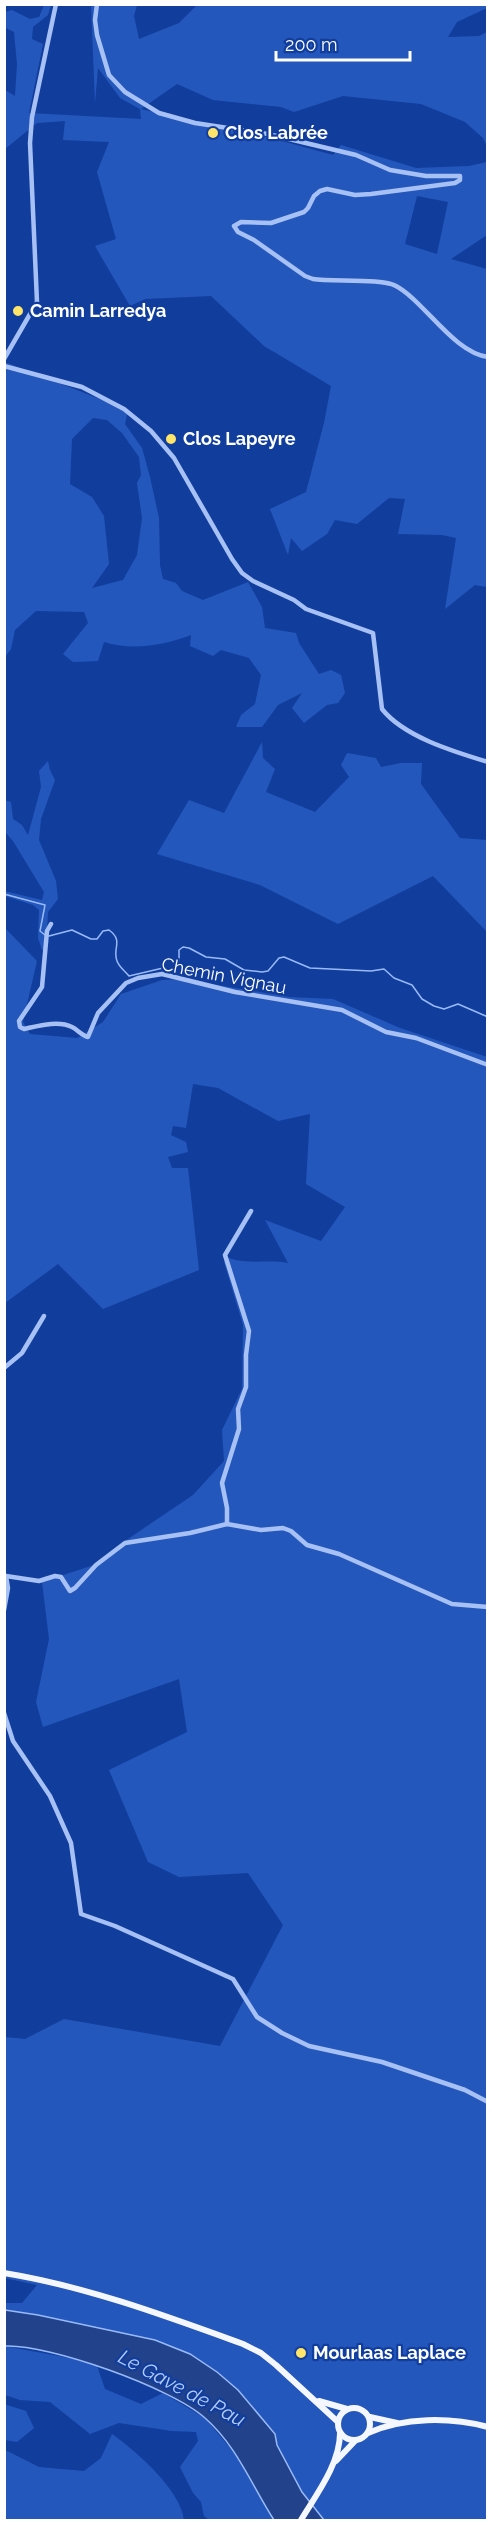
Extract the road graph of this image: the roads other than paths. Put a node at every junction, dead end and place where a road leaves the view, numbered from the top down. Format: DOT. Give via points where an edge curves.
graph roads {
  1 [pos="56,4"];
  2 [pos="97,4"];
  3 [pos="488,357"];
  4 [pos="4,359"];
  5 [pos="4,366"];
  6 [pos="488,762"];
  7 [pos="51,924"];
  8 [pos="488,1065"];
  9 [pos="251,1211"];
  10 [pos="45,1316"];
  11 [pos="4,1368"];
  12 [pos="227,1524"];
  13 [pos="5,1575"];
  14 [pos="488,1607"];
  15 [pos="4,1611"];
  16 [pos="4,1713"];
  17 [pos="488,2102"];
  18 [pos="4,2273"];
  19 [pos="315,2400"];
  20 [pos="347,2409"];
  21 [pos="370,2417"];
  22 [pos="338,2422"];
  23 [pos="403,2424"];
  24 [pos="488,2427"];
  25 [pos="340,2433"];
  26 [pos="368,2433"];
  27 [pos="355,2441"];
  28 [pos="332,2466"];
  29 [pos="301,2520"];
  1 -- 4 [label="street" via="30,142 37,302"];
  2 -- 3 [label="street" via="97,35 109,75 125,93 159,113 356,155 398,171 460,176 455,183 371,194 327,189 320,191 303,212 271,223 241,222 234,226 313,279 397,286 470,351"];
  5 -- 6 [label="street" via="82,387 124,409 152,430 174,458 242,573 306,609 373,633 382,709 388,716 425,740"];
  7 -- 8 [label="street, Chemin Vignau" via="42,987 19,1021 24,1029 60,1024 88,1037 98,1013 126,983 162,974 235,992 342,1010 386,1032 416,1038"];
  9 -- 12 [label="street" via="225,1255 249,1331 246,1387 238,1409 239,1429 222,1483"];
  10 -- 11 [label="street" via="22,1353"];
  12 -- 13 [label="street" via="125,1543 70,1591 61,1577 39,1581"];
  12 -- 14 [label="street" via="261,1530 283,1528 307,1545 339,1554 452,1604"];
  13 -- 15 [label="street" via="8,1588"];
  16 -- 17 [label="street" via="13,1741 50,1796 71,1843 81,1914 233,1979 257,2017 309,2046 382,2062 465,2090"];
  18 -- 19 [label="main road" via="120,2301 243,2344 261,2353"];
  19 -- 20 [label="main road"];
  19 -- 22 [label="main road"];
  20 -- 21 [label="main road" via="363,2410"];
  20 -- 22 [label="main road"];
  21 -- 23 [label="main road"];
  21 -- 26 [label="main road"];
  22 -- 25 [label="main road"];
  23 -- 24 [label="main road" via="438,2420"];
  23 -- 26 [label="main road"];
  25 -- 27 [label="main road"];
  25 -- 28 [label="main road"];
  26 -- 27 [label="main road"];
  27 -- 28 [label="main road"];
  28 -- 29 [label="main road"];
}
